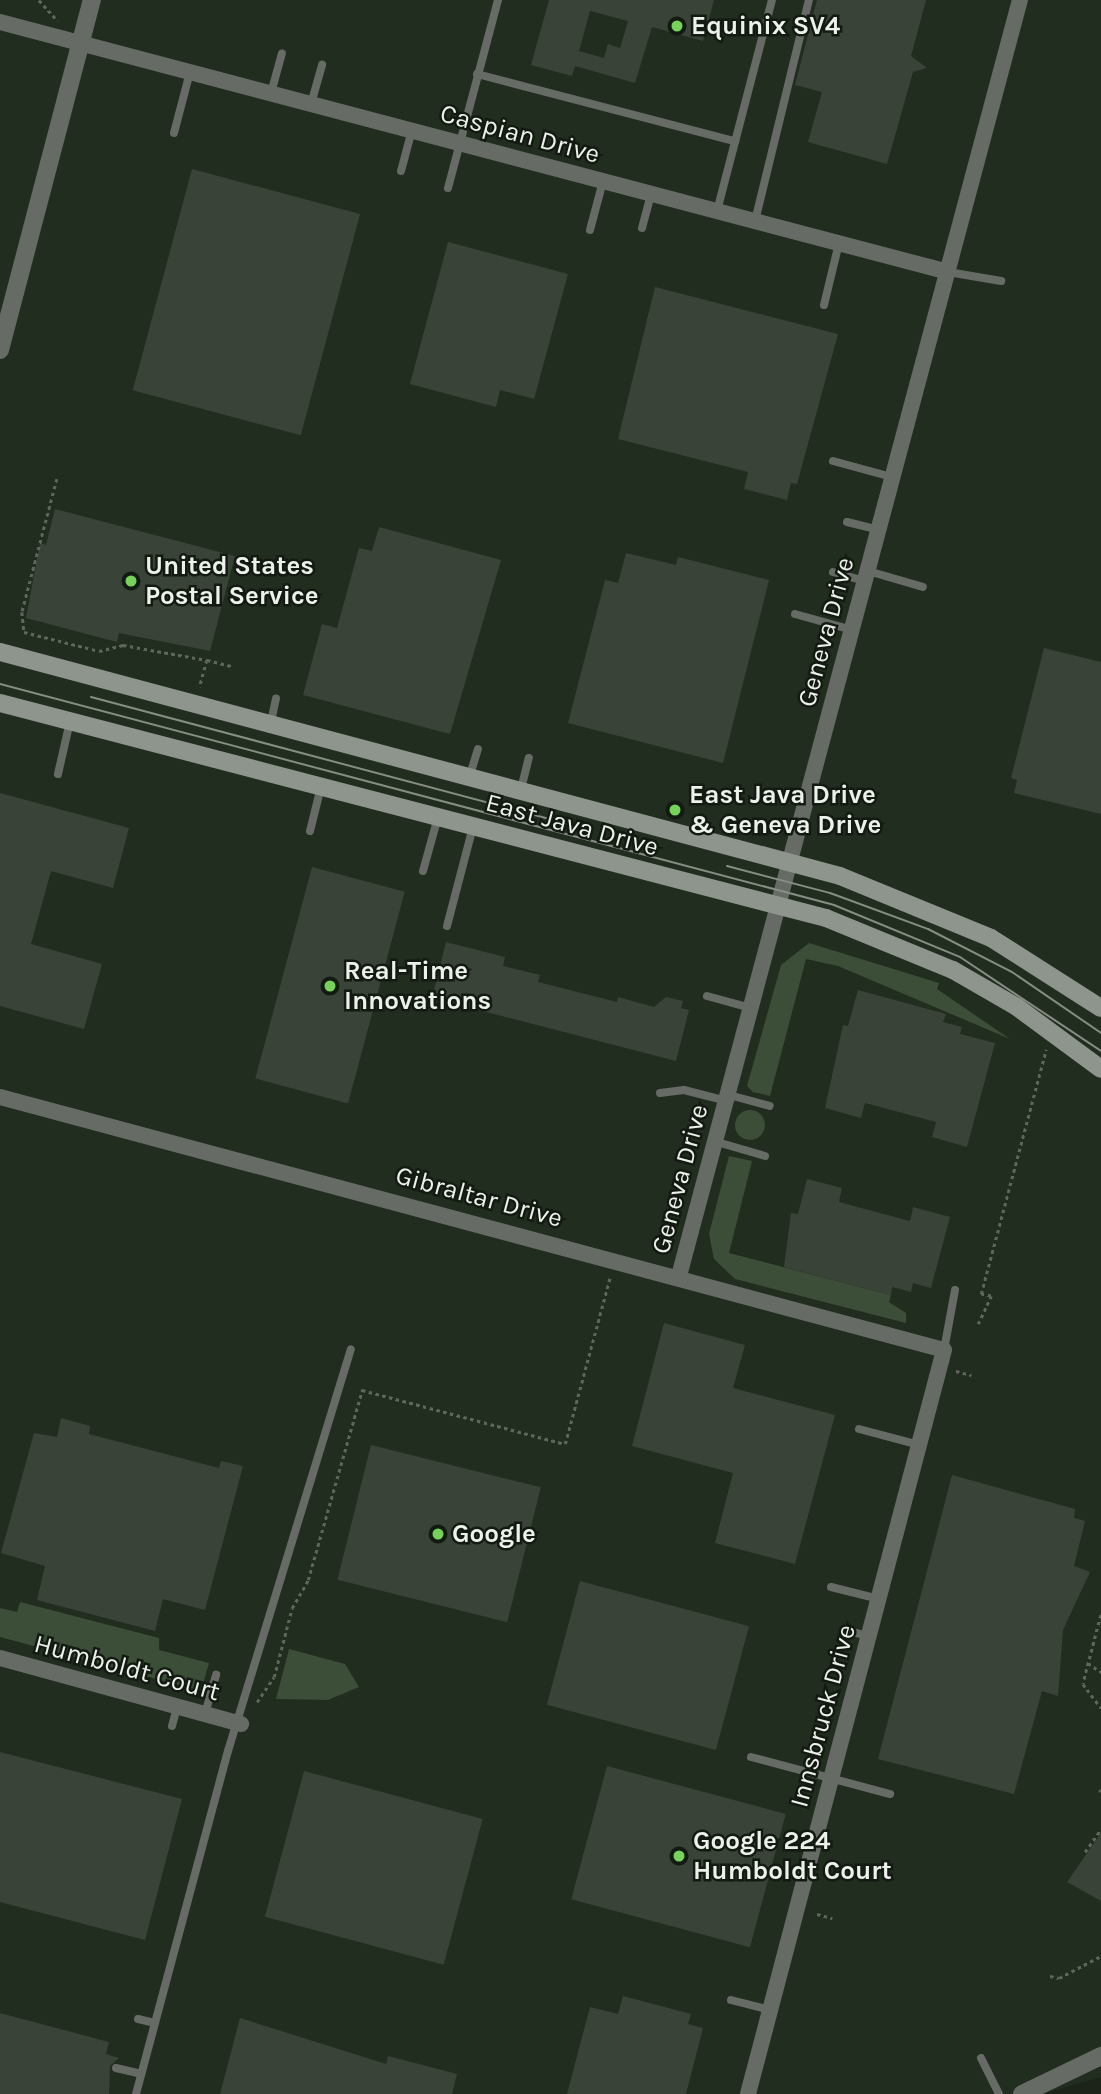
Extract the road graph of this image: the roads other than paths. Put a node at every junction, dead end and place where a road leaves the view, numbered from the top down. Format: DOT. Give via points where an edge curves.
graph roads {
  1 [pos="92,0"];
  2 [pos="498,0"];
  3 [pos="772,0"];
  4 [pos="809,0"];
  5 [pos="1020,0"];
  6 [pos="0,22"];
  7 [pos="80,44"];
  8 [pos="282,53"];
  9 [pos="322,65"];
  10 [pos="190,72"];
  11 [pos="477,74"];
  12 [pos="271,93"];
  13 [pos="311,104"];
  14 [pos="412,130"];
  15 [pos="174,133"];
  16 [pos="735,141"];
  17 [pos="460,143"];
  18 [pos="401,171"];
  19 [pos="604,181"];
  20 [pos="448,187"];
  21 [pos="651,193"];
  22 [pos="717,211"];
  23 [pos="755,220"];
  24 [pos="642,228"];
  25 [pos="590,230"];
  26 [pos="839,243"];
  27 [pos="948,272"];
  28 [pos="1001,281"];
  29 [pos="7,298"];
  30 [pos="824,305"];
  31 [pos="0,350"];
  32 [pos="833,461"];
  33 [pos="892,477"];
  34 [pos="847,522"];
  35 [pos="878,530"];
  36 [pos="832,572"];
  37 [pos="866,576"];
  38 [pos="923,587"];
  39 [pos="795,614"];
  40 [pos="852,630"];
  41 [pos="0,652"];
  42 [pos="276,699"];
  43 [pos="0,703"];
  44 [pos="70,721"];
  45 [pos="271,722"];
  46 [pos="478,749"];
  47 [pos="529,758"];
  48 [pos="58,774"];
  49 [pos="470,775"];
  50 [pos="321,787"];
  51 [pos="521,789"];
  52 [pos="438,817"];
  53 [pos="473,827"];
  54 [pos="310,831"];
  55 [pos="790,861"];
  56 [pos="423,871"];
  57 [pos="778,906"];
  58 [pos="447,926"];
  59 [pos="707,996"];
  60 [pos="751,1008"];
  61 [pos="1101,1008"];
  62 [pos="1101,1069"];
  63 [pos="660,1093"];
  64 [pos="0,1097"];
  65 [pos="728,1098"];
  66 [pos="770,1106"];
  67 [pos="717,1142"];
  68 [pos="765,1156"];
  69 [pos="679,1276"];
  70 [pos="955,1290"];
  71 [pos="351,1349"];
  72 [pos="944,1350"];
  73 [pos="859,1429"];
  74 [pos="919,1445"];
  75 [pos="831,1587"];
  76 [pos="879,1599"];
  77 [pos="846,1630"];
  78 [pos="870,1637"];
  79 [pos="0,1658"];
  80 [pos="216,1675"];
  81 [pos="177,1707"];
  82 [pos="205,1714"];
  83 [pos="241,1724"];
  84 [pos="172,1726"];
  85 [pos="751,1757"];
  86 [pos="832,1778"];
  87 [pos="890,1794"];
  88 [pos="732,2000"];
  89 [pos="770,2010"];
  90 [pos="138,2019"];
  91 [pos="155,2023"];
  92 [pos="1101,2056"];
  93 [pos="981,2058"];
  94 [pos="116,2068"];
  95 [pos="142,2074"];
  96 [pos="136,2094"];
  97 [pos="748,2094"];
  98 [pos="999,2094"];
  99 [pos="1022,2094"];
  1 -- 7 [label="street"];
  2 -- 11 [label="lane"];
  3 -- 16 [label="lane"];
  4 -- 23 [label="lane"];
  5 -- 27 [label="street, Geneva Drive"];
  6 -- 7 [label="street, Caspian Drive"];
  7 -- 10 [label="street, Caspian Drive"];
  7 -- 29 [label="street"];
  8 -- 12 [label="lane"];
  9 -- 13 [label="lane"];
  10 -- 12 [label="street, Caspian Drive"];
  10 -- 15 [label="lane"];
  11 -- 16 [label="lane"];
  11 -- 17 [label="lane"];
  12 -- 13 [label="street, Caspian Drive"];
  13 -- 14 [label="street, Caspian Drive"];
  14 -- 17 [label="street, Caspian Drive"];
  14 -- 18 [label="lane"];
  16 -- 22 [label="lane"];
  17 -- 19 [label="street, Caspian Drive"];
  17 -- 20 [label="lane"];
  19 -- 21 [label="street, Caspian Drive"];
  19 -- 25 [label="lane"];
  21 -- 22 [label="street, Caspian Drive"];
  21 -- 24 [label="lane"];
  22 -- 23 [label="street, Caspian Drive"];
  23 -- 26 [label="street, Caspian Drive"];
  26 -- 27 [label="street, Caspian Drive"];
  26 -- 30 [label="lane"];
  27 -- 28 [label="lane"];
  27 -- 33 [label="street, Geneva Drive"];
  29 -- 31 [label="street"];
  32 -- 33 [label="lane"];
  33 -- 35 [label="street, Geneva Drive"];
  34 -- 35 [label="lane"];
  35 -- 37 [label="street, Geneva Drive"];
  36 -- 37 [label="lane"];
  37 -- 38 [label="lane"];
  37 -- 40 [label="street, Geneva Drive"];
  39 -- 40 [label="lane"];
  40 -- 55 [label="street, Geneva Drive"];
  41 -- 45 [label="main road, East Java Drive"];
  42 -- 45 [label="lane"];
  43 -- 44 [label="main road, East Java Drive"];
  44 -- 48 [label="lane"];
  44 -- 50 [label="main road, East Java Drive"];
  45 -- 49 [label="main road, East Java Drive"];
  46 -- 49 [label="lane"];
  47 -- 51 [label="lane"];
  49 -- 51 [label="main road, East Java Drive"];
  50 -- 52 [label="main road, East Java Drive"];
  50 -- 54 [label="lane"];
  51 -- 55 [label="main road, East Java Drive"];
  52 -- 53 [label="main road, East Java Drive"];
  52 -- 56 [label="lane"];
  53 -- 57 [label="main road, East Java Drive"];
  53 -- 58 [label="lane"];
  55 -- 57 [label="street, Geneva Drive"];
  55 -- 61 [label="main road, East Java Drive" via="918,903 990,938"];
  57 -- 60 [label="street, Geneva Drive"];
  57 -- 62 [label="main road, East Java Drive" via="827,918 954,970 1025,1012"];
  59 -- 60 [label="lane"];
  60 -- 65 [label="street, Geneva Drive"];
  63 -- 65 [label="lane" via="684,1090"];
  64 -- 69 [label="street, Gibraltar Drive"];
  65 -- 66 [label="lane"];
  65 -- 67 [label="street, Geneva Drive"];
  67 -- 68 [label="lane"];
  67 -- 69 [label="street, Geneva Drive"];
  69 -- 72 [label="street, Gibraltar Drive"];
  70 -- 72 [label="lane"];
  71 -- 83 [label="lane" via="327,1436 307,1479"];
  72 -- 74 [label="street, Innsbruck Drive"];
  73 -- 74 [label="lane"];
  74 -- 76 [label="street, Innsbruck Drive"];
  75 -- 76 [label="lane"];
  76 -- 78 [label="street, Innsbruck Drive"];
  77 -- 78 [label="lane"];
  78 -- 86 [label="street, Innsbruck Drive"];
  79 -- 81 [label="street, Humboldt Court"];
  80 -- 82 [label="lane"];
  81 -- 82 [label="street, Humboldt Court"];
  81 -- 84 [label="lane"];
  82 -- 83 [label="street, Humboldt Court"];
  83 -- 91 [label="lane" via="228,1751"];
  85 -- 86 [label="lane"];
  86 -- 87 [label="lane"];
  86 -- 89 [label="street, Innsbruck Drive"];
  88 -- 89 [label="lane"];
  89 -- 97 [label="street, Innsbruck Drive"];
  90 -- 91 [label="lane"];
  91 -- 95 [label="lane"];
  92 -- 99 [label="street"];
  93 -- 98 [label="lane"];
  94 -- 95 [label="lane"];
  95 -- 96 [label="lane"];
}
